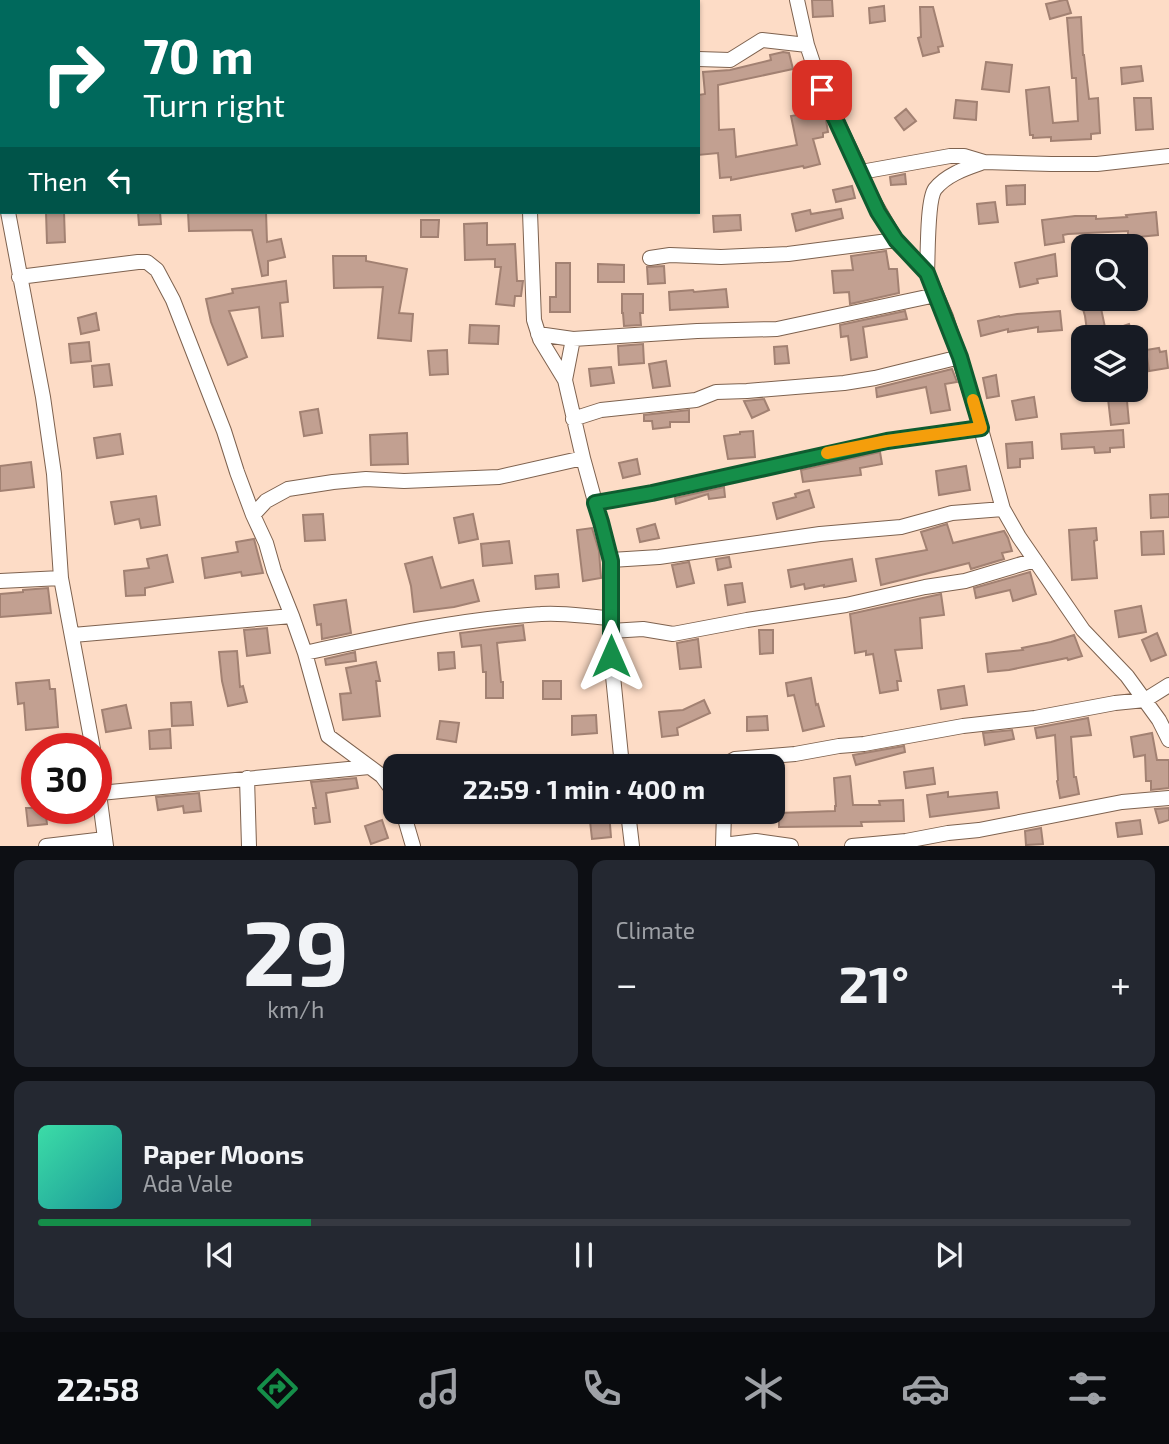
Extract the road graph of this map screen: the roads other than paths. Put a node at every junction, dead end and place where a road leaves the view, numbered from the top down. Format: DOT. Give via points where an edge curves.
graph roads {
  1 [pos="797,0"];
  2 [pos="807,45"];
  3 [pos="700,59"];
  4 [pos="1169,156"];
  5 [pos="984,162"];
  6 [pos="861,172"];
  7 [pos="8,214"];
  8 [pos="530,214"];
  9 [pos="896,240"];
  10 [pos="650,258"];
  11 [pos="927,273"];
  12 [pos="19,277"];
  13 [pos="936,295"];
  14 [pos="538,334"];
  15 [pos="573,340"];
  16 [pos="960,357"];
  17 [pos="565,380"];
  18 [pos="573,419"];
  19 [pos="981,428"];
  20 [pos="583,458"];
  21 [pos="595,503"];
  22 [pos="1003,509"];
  23 [pos="253,515"];
  24 [pos="1035,560"];
  25 [pos="611,561"];
  26 [pos="61,578"];
  27 [pos="0,581"];
  28 [pos="292,615"];
  29 [pos="611,625"];
  30 [pos="73,635"];
  31 [pos="305,653"];
  32 [pos="1169,685"];
  33 [pos="1144,700"];
  34 [pos="90,733"];
  35 [pos="1169,740"];
  36 [pos="621,754"];
  37 [pos="785,755"];
  38 [pos="369,766"];
  39 [pos="383,777"];
  40 [pos="247,778"];
  41 [pos="112,792"];
  42 [pos="1169,798"];
  43 [pos="104,824"];
  44 [pos="407,824"];
  45 [pos="629,824"];
  46 [pos="724,824"];
  47 [pos="106,842"];
  48 [pos="46,845"];
  49 [pos="249,845"];
  50 [pos="413,845"];
  51 [pos="632,845"];
  52 [pos="723,845"];
  53 [pos="791,845"];
  54 [pos="852,845"];
  1 -- 2 [label="street"];
  2 -- 3 [label="street" via="762,40 730,60"];
  2 -- 6 [label="street" via="822,90"];
  4 -- 5 [label="street" via="1097,164"];
  5 -- 6 [label="street" via="950,156"];
  5 -- 11 [label="street" via="949,177 935,190 930,201"];
  6 -- 9 [label="street"];
  7 -- 12 [label="street"];
  8 -- 14 [label="street"];
  9 -- 10 [label="street" via="788,254"];
  9 -- 11 [label="street"];
  11 -- 13 [label="street"];
  12 -- 23 [label="street" via="138,262 157,270 173,300"];
  12 -- 26 [label="street" via="52,461"];
  13 -- 15 [label="street" via="777,328"];
  13 -- 16 [label="street"];
  14 -- 15 [label="street"];
  14 -- 17 [label="street"];
  15 -- 17 [label="street"];
  16 -- 18 [label="street" via="844,383 716,392 696,400 601,410"];
  16 -- 19 [label="street"];
  17 -- 18 [label="street"];
  18 -- 20 [label="street"];
  19 -- 21 [label="street" via="887,441"];
  19 -- 22 [label="street"];
  20 -- 21 [label="street"];
  20 -- 23 [label="street" via="499,477 366,479 288,489"];
  21 -- 25 [label="street"];
  22 -- 24 [label="street"];
  22 -- 25 [label="street" via="952,513 901,527"];
  23 -- 28 [label="street"];
  24 -- 29 [label="street" via="965,581 673,634"];
  24 -- 33 [label="street" via="1083,630"];
  25 -- 29 [label="street"];
  26 -- 27 [label="street"];
  26 -- 30 [label="street"];
  28 -- 30 [label="street"];
  28 -- 31 [label="street"];
  29 -- 31 [label="street" via="543,613 383,636"];
  29 -- 36 [label="street"];
  30 -- 34 [label="street"];
  31 -- 38 [label="street" via="328,736"];
  32 -- 33 [label="street"];
  33 -- 35 [label="street"];
  33 -- 37 [label="street"];
  38 -- 39 [label="street"];
  38 -- 40 [label="street"];
  40 -- 41 [label="street"];
  40 -- 49 [label="street"];
  42 -- 54 [label="street" via="1122,802 906,841"];
  43 -- 47 [label="street"];
  44 -- 50 [label="street"];
  45 -- 51 [label="street"];
  46 -- 52 [label="street"];
  47 -- 48 [label="street"];
  52 -- 53 [label="street" via="755,841"];
}
